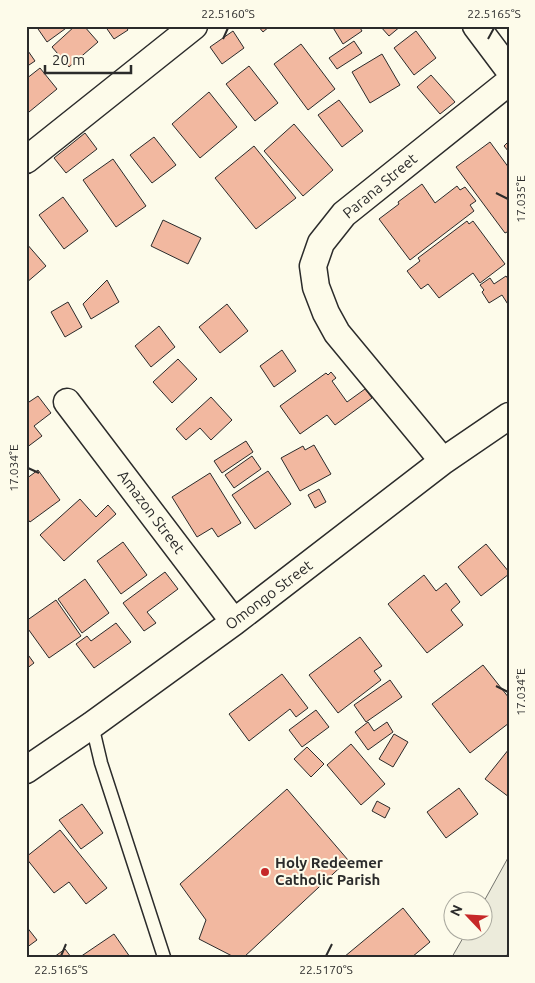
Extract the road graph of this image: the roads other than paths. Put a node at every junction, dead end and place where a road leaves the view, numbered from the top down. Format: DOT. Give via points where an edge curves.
graph roads {
  1 [pos="194,26"];
  2 [pos="476,26"];
  3 [pos="509,70"];
  4 [pos="509,82"];
  5 [pos="26,160"];
  6 [pos="67,402"];
  7 [pos="509,416"];
  8 [pos="443,461"];
  9 [pos="234,622"];
  10 [pos="92,725"];
  11 [pos="26,770"];
  12 [pos="164,957"];
  1 -- 5 [label="street"];
  2 -- 3 [label="street"];
  4 -- 8 [label="street, Parana Street" via="344,214 321,243 313,266 316,288 337,333"];
  6 -- 9 [label="street, Amazon Street"];
  7 -- 8 [label="street, Omongo Street"];
  8 -- 9 [label="street, Omongo Street"];
  9 -- 10 [label="street, Omongo Street"];
  10 -- 11 [label="street, Omongo Street"];
  10 -- 12 [label="lane" via="101,763"];
}
